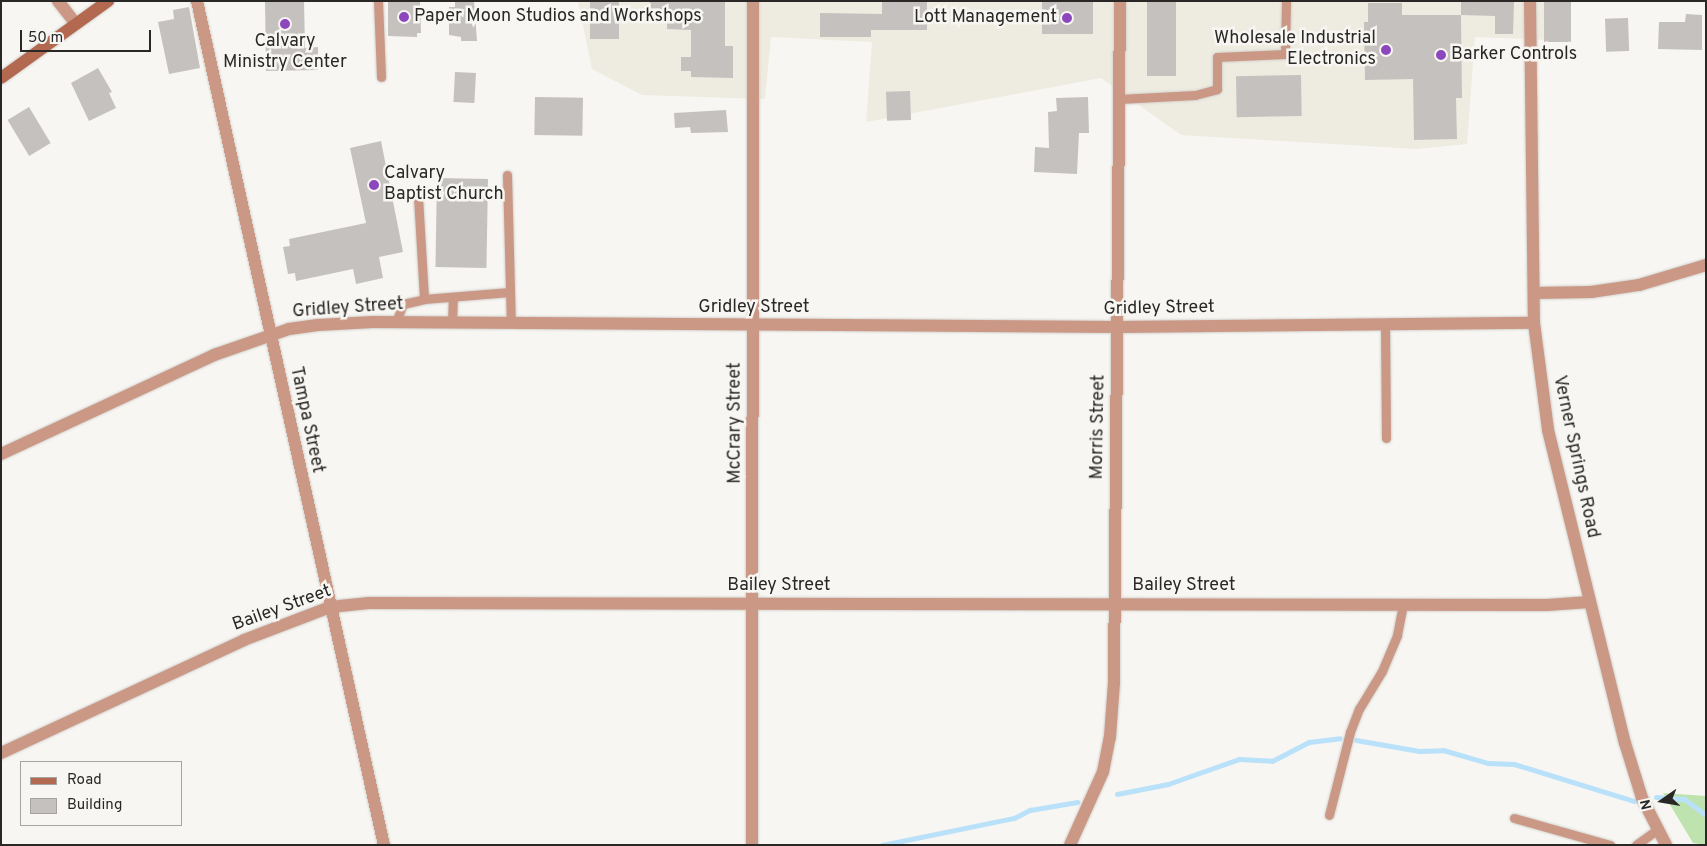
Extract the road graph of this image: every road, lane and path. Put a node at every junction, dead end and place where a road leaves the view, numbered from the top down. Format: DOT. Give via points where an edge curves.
graph roads {
  1 [pos="197,1"];
  2 [pos="378,1"];
  3 [pos="753,1"];
  4 [pos="1120,1"];
  5 [pos="1286,1"];
  6 [pos="1530,1"];
  7 [pos="59,2"];
  8 [pos="105,2"];
  9 [pos="76,24"];
  10 [pos="381,77"];
  11 [pos="1,78"];
  12 [pos="1119,98"];
  13 [pos="507,174"];
  14 [pos="418,197"];
  15 [pos="1706,266"];
  16 [pos="510,292"];
  17 [pos="1534,293"];
  18 [pos="453,297"];
  19 [pos="424,299"];
  20 [pos="396,322"];
  21 [pos="452,322"];
  22 [pos="511,323"];
  23 [pos="1385,323"];
  24 [pos="1534,323"];
  25 [pos="754,324"];
  26 [pos="1118,327"];
  27 [pos="270,335"];
  28 [pos="1386,438"];
  29 [pos="1,454"];
  30 [pos="1589,602"];
  31 [pos="754,604"];
  32 [pos="1114,604"];
  33 [pos="1403,604"];
  34 [pos="330,606"];
  35 [pos="1,753"];
  36 [pos="1329,815"];
  37 [pos="1514,818"];
  38 [pos="1657,830"];
  39 [pos="384,845"];
  40 [pos="752,845"];
  41 [pos="1070,845"];
  42 [pos="1610,845"];
  43 [pos="1636,845"];
  44 [pos="1666,845"];
  1 -- 27 [label="street, Tampa Street"];
  2 -- 10 [label="lane"];
  3 -- 25 [label="street, McCrary Street"];
  4 -- 12 [label="street, Morris Street"];
  5 -- 12 [label="lane" via="1285,54 1217,57 1217,89 1195,95"];
  6 -- 17 [label="street, Verner Springs Road"];
  7 -- 9 [label="street"];
  8 -- 9 [label="street"];
  9 -- 11 [label="street"];
  12 -- 26 [label="street, Morris Street"];
  13 -- 16 [label="lane"];
  14 -- 19 [label="lane"];
  15 -- 17 [label="street" via="1639,285 1591,292"];
  16 -- 18 [label="lane"];
  16 -- 22 [label="lane"];
  17 -- 24 [label="street, Verner Springs Road"];
  18 -- 19 [label="lane"];
  18 -- 21 [label="lane"];
  19 -- 20 [label="lane" via="403,304"];
  20 -- 21 [label="street, Gridley Street"];
  20 -- 27 [label="street, Gridley Street" via="318,325"];
  21 -- 22 [label="street, Gridley Street"];
  22 -- 25 [label="street, Gridley Street"];
  23 -- 24 [label="street, Gridley Street"];
  23 -- 26 [label="street, Gridley Street"];
  23 -- 28 [label="lane"];
  24 -- 30 [label="street, Verner Springs Road" via="1548,430"];
  25 -- 26 [label="street, Gridley Street"];
  25 -- 31 [label="street, McCrary Street"];
  26 -- 32 [label="street, Morris Street"];
  27 -- 29 [label="street, Gridley Street" via="184,367"];
  27 -- 34 [label="street, Tampa Street"];
  30 -- 33 [label="street, Bailey Street"];
  30 -- 38 [label="street, Verner Springs Road" via="1625,743 1642,798"];
  31 -- 32 [label="street, Bailey Street"];
  31 -- 34 [label="street, Bailey Street" via="388,603"];
  31 -- 40 [label="street, McCrary Street"];
  32 -- 33 [label="street, Bailey Street"];
  32 -- 41 [label="street, Morris Street" via="1110,738 1103,772"];
  33 -- 36 [label="lane" via="1397,635 1350,732"];
  34 -- 35 [label="street, Bailey Street" via="244,640"];
  34 -- 39 [label="street, Tampa Street"];
  37 -- 42 [label="lane"];
  38 -- 43 [label="lane"];
  38 -- 44 [label="street, Verner Springs Road"];
}
